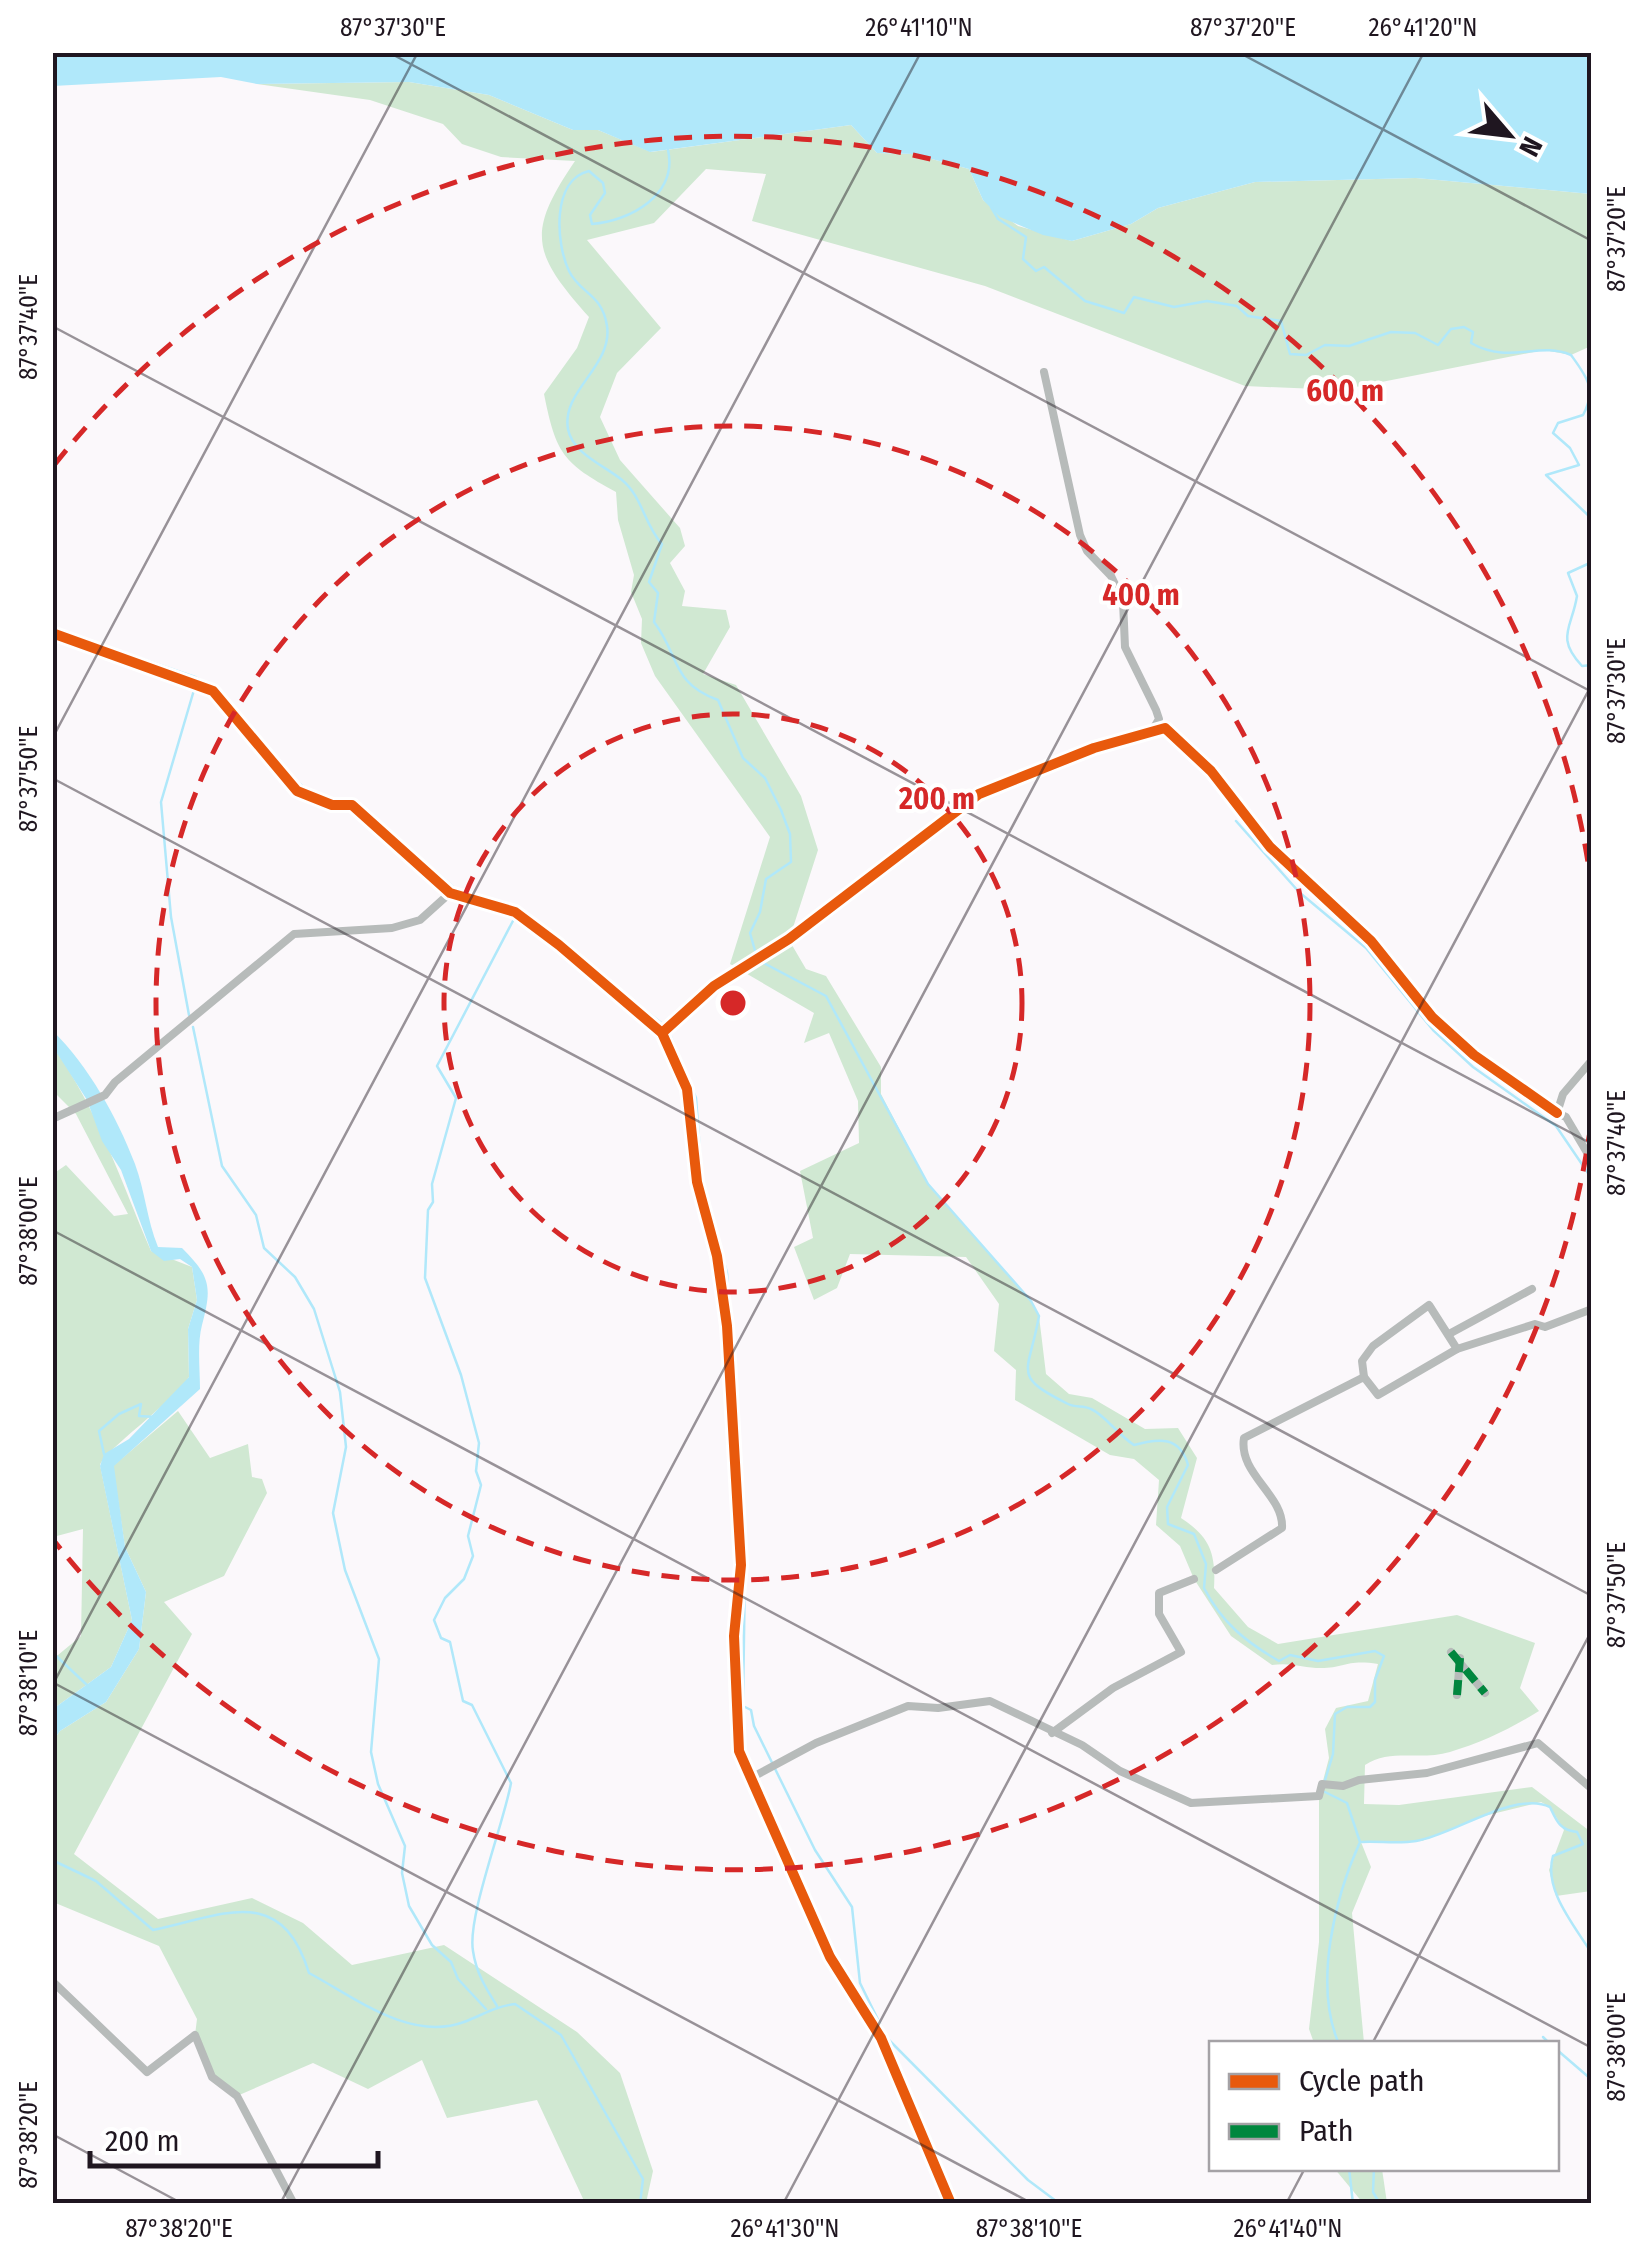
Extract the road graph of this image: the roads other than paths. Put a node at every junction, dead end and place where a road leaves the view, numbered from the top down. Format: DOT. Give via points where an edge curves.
graph roads {
  1 [pos="1044,372"];
  2 [pos="52,632"];
  3 [pos="1153,729"];
  4 [pos="450,893"];
  5 [pos="662,1033"];
  6 [pos="1592,1060"];
  7 [pos="1557,1113"];
  8 [pos="52,1119"];
  9 [pos="1592,1161"];
  10 [pos="1532,1288"];
  11 [pos="1592,1310"];
  12 [pos="1449,1334"];
  13 [pos="1457,1349"];
  14 [pos="1364,1377"];
  15 [pos="1216,1570"];
  16 [pos="1194,1579"];
  17 [pos="1485,1693"];
  18 [pos="1457,1695"];
  19 [pos="1052,1733"];
  20 [pos="748,1780"];
  21 [pos="1592,1789"];
  22 [pos="52,1981"];
  23 [pos="294,2204"];
  24 [pos="951,2204"];
  1 -- 3 [label="street" via="1080,535 1122,601 1126,647 1159,719"];
  2 -- 4 [label="street" via="213,691 296,791 352,805"];
  3 -- 5 [label="street" via="978,794 789,939 714,986"];
  3 -- 7 [label="street" via="1165,728 1187,744 1270,847 1371,941 1454,1038"];
  4 -- 5 [label="street" via="516,912"];
  4 -- 8 [label="street" via="420,920 392,928 294,934 106,1096"];
  5 -- 20 [label="street" via="686,1090 726,1326 741,1565 734,1636 737,1718"];
  6 -- 7 [label="street"];
  7 -- 9 [label="street"];
  10 -- 12 [label="street"];
  11 -- 13 [label="street"];
  12 -- 13 [label="street"];
  12 -- 14 [label="street" via="1429,1305 1373,1346 1362,1361"];
  13 -- 14 [label="street" via="1378,1395"];
  14 -- 15 [label="street" via="1244,1438 1248,1468 1283,1518 1282,1528"];
  16 -- 19 [label="street" via="1159,1593 1156,1604 1181,1652 1113,1688"];
  17 -- 18 [label="street" via="1456,1655"];
  19 -- 20 [label="street" via="990,1701 908,1706 816,1743"];
  19 -- 21 [label="street" via="1120,1772 1197,1804 1318,1796 1322,1784 1426,1773 1538,1743"];
  20 -- 24 [label="street" via="830,1958 881,2038"];
  22 -- 23 [label="street" via="147,2072 195,2036 212,2076 237,2096"];
}
